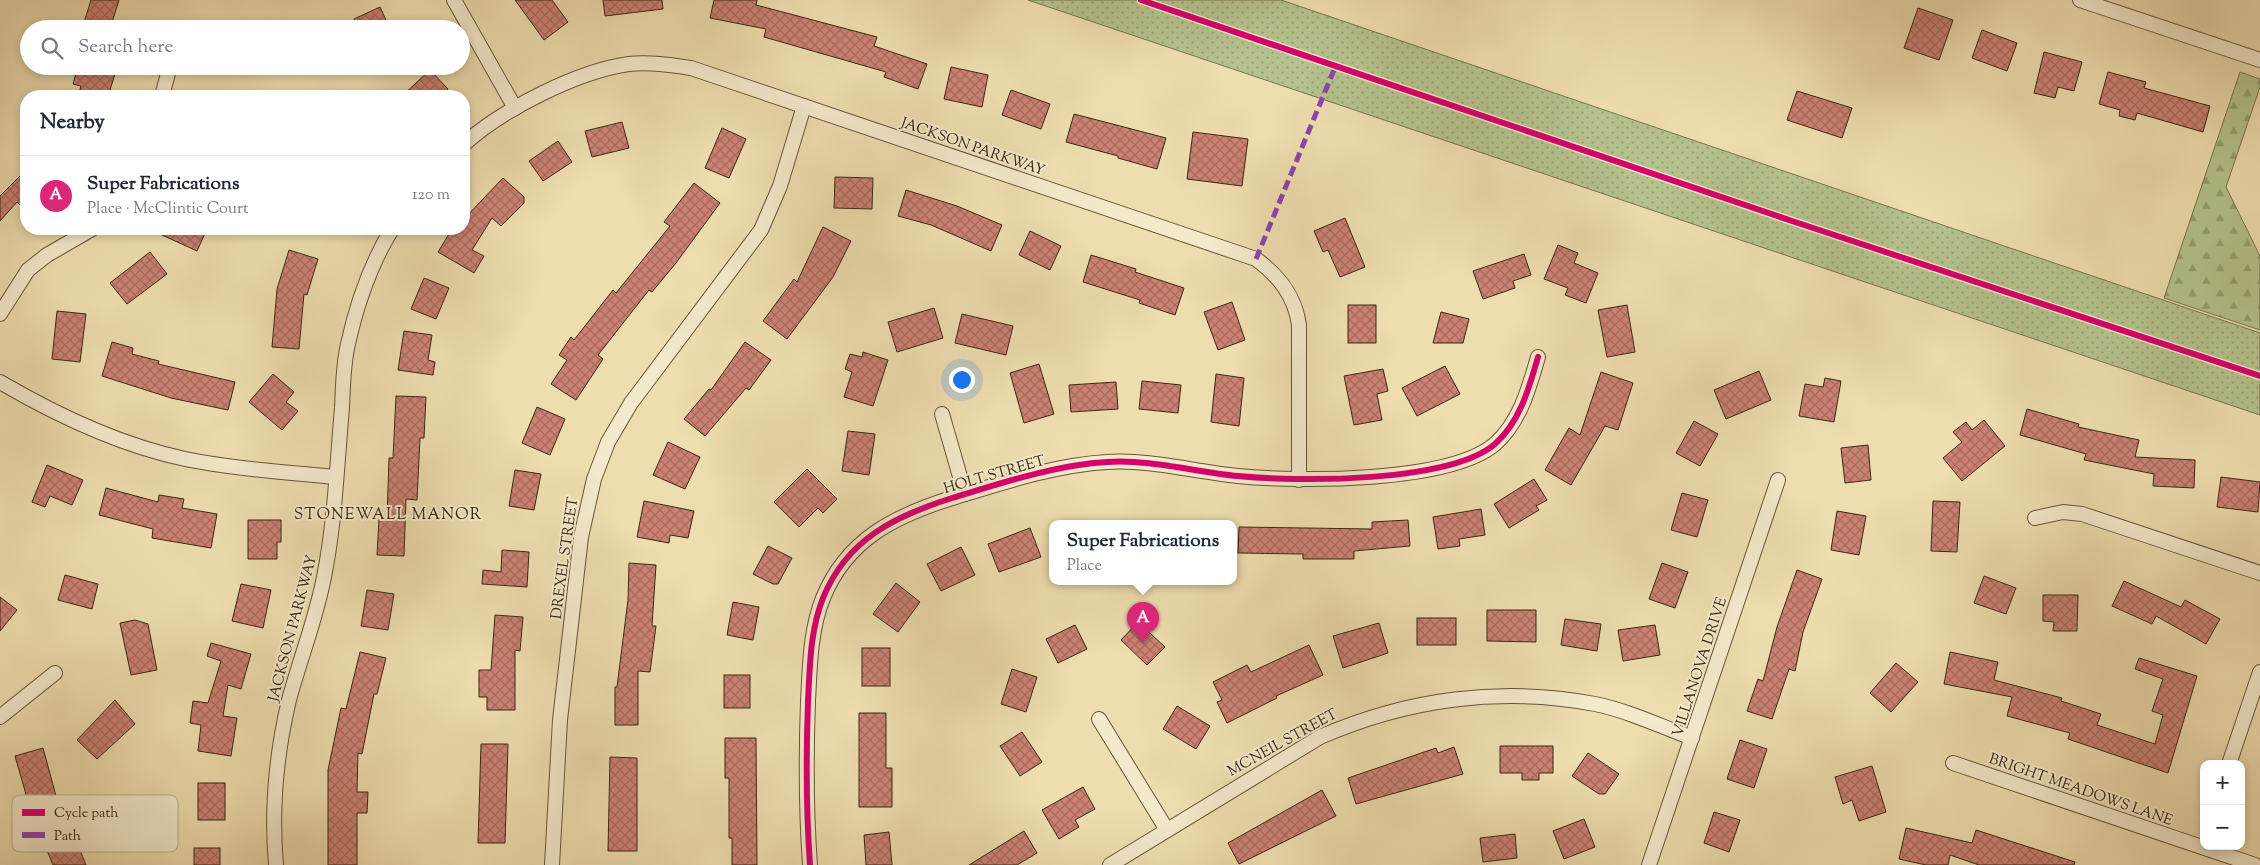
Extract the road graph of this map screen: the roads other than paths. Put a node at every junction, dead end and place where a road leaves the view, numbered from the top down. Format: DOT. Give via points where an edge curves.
graph roads {
  1 [pos="454,0"];
  2 [pos="2080,0"];
  3 [pos="465,20"];
  4 [pos="470,28"];
  5 [pos="2260,60"];
  6 [pos="168,75"];
  7 [pos="164,90"];
  8 [pos="804,106"];
  9 [pos="515,108"];
  10 [pos="470,140"];
  11 [pos="82,235"];
  12 [pos="388,235"];
  13 [pos="0,314"];
  14 [pos="1538,357"];
  15 [pos="0,382"];
  16 [pos="942,414"];
  17 [pos="336,477"];
  18 [pos="1299,480"];
  19 [pos="1778,480"];
  20 [pos="965,494"];
  21 [pos="2035,518"];
  22 [pos="2260,573"];
  23 [pos="2260,672"];
  24 [pos="56,673"];
  25 [pos="0,717"];
  26 [pos="1099,719"];
  27 [pos="1692,738"];
  28 [pos="2230,760"];
  29 [pos="1952,763"];
  30 [pos="1167,830"];
  31 [pos="2200,842"];
  32 [pos="2220,850"];
  33 [pos="276,865"];
  34 [pos="552,865"];
  35 [pos="810,865"];
  36 [pos="1110,865"];
  37 [pos="1649,865"];
  38 [pos="2255,865"];
  1 -- 3 [label="street"];
  2 -- 5 [label="street"];
  4 -- 9 [label="street"];
  6 -- 7 [label="street"];
  8 -- 9 [label="street, JACKSON PARKWAY" via="691,68 659,63 629,64 600,70"];
  8 -- 18 [label="street, JACKSON PARKWAY" via="1256,259 1272,271 1287,289 1299,325"];
  8 -- 34 [label="street, DREXEL STREET" via="780,186 751,246 631,403 608,442 594,479 581,537 560,720"];
  9 -- 10 [label="street, JACKSON PARKWAY"];
  11 -- 13 [label="street" via="28,270"];
  12 -- 17 [label="street, JACKSON PARKWAY" via="369,271 347,346"];
  14 -- 18 [label="street, HOLT STREET" via="1514,422 1496,443 1476,457 1436,468 1383,476"];
  15 -- 17 [label="street" via="53,413 150,450 226,466"];
  16 -- 20 [label="street"];
  17 -- 33 [label="street, JACKSON PARKWAY" via="324,579 279,750 273,806"];
  18 -- 20 [label="street, HOLT STREET" via="1238,476 1134,462 1107,462 1060,468"];
  19 -- 27 [label="street, VILLANOVA DRIVE"];
  20 -- 35 [label="street, HOLT STREET" via="922,508 879,528 845,561 822,600 810,656 805,775"];
  21 -- 22 [label="street" via="2062,512 2082,514"];
  23 -- 28 [label="street"];
  24 -- 25 [label="street"];
  26 -- 30 [label="street"];
  27 -- 30 [label="street, MCNEIL STREET" via="1596,704 1532,696 1463,697 1400,708 1320,737"];
  27 -- 37 [label="street, VILLANOVA DRIVE"];
  29 -- 31 [label="street, BRIGHT MEADOWS LANE"];
  30 -- 36 [label="street, MCNEIL STREET"];
  32 -- 38 [label="street, BRIGHT MEADOWS LANE"];
}
